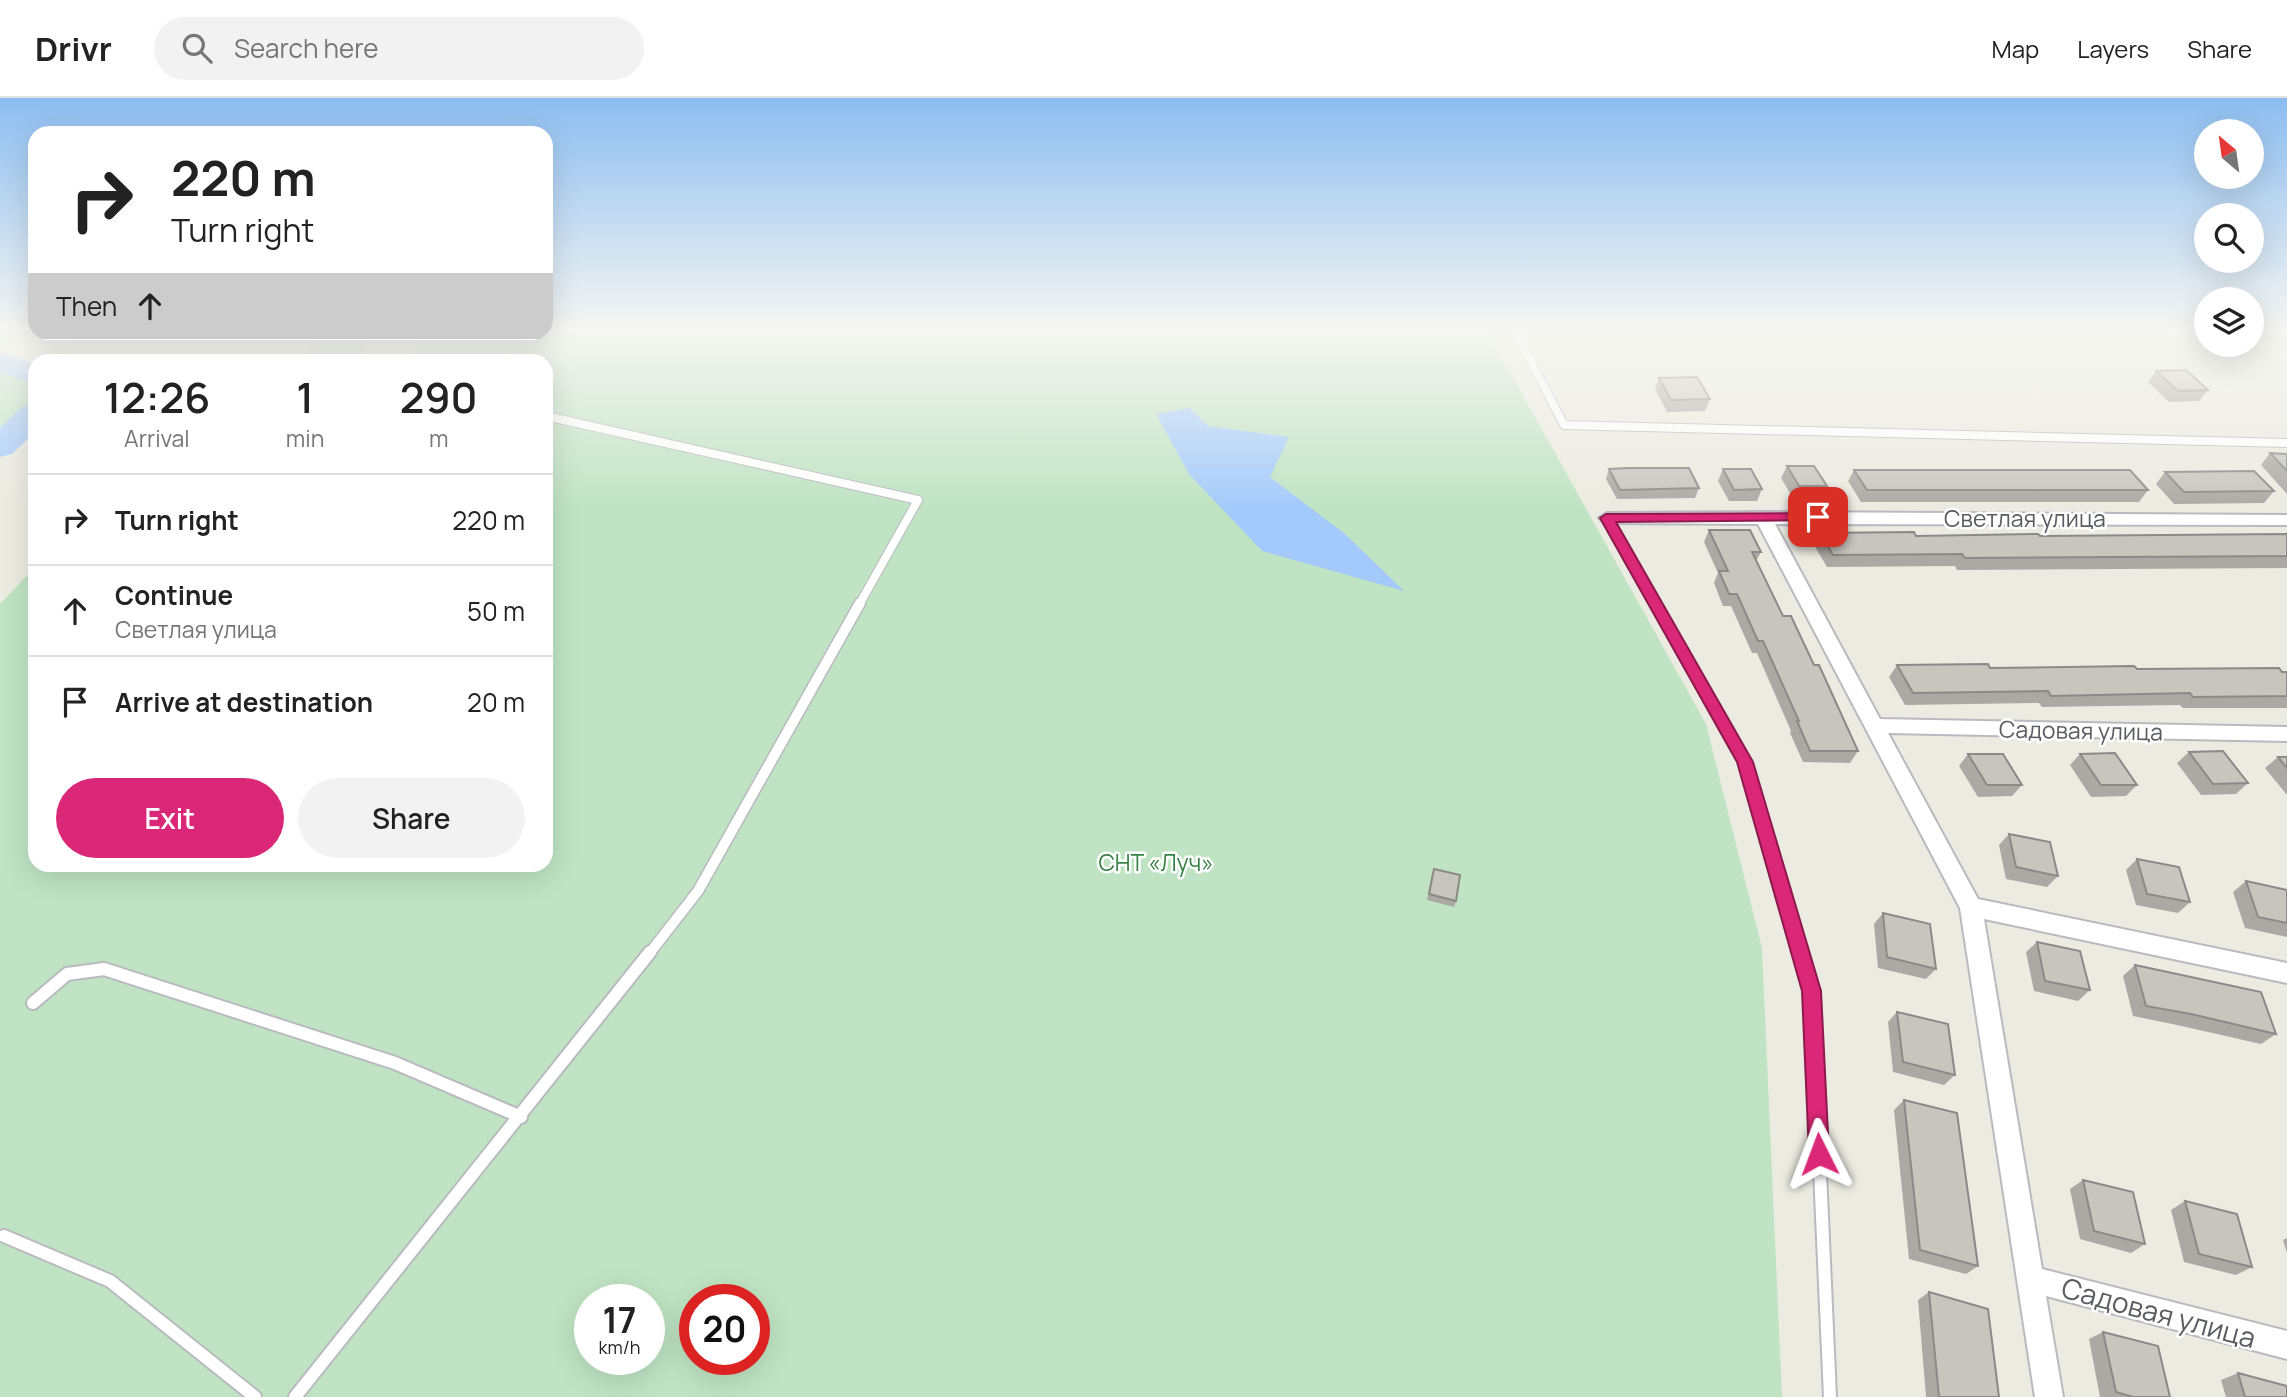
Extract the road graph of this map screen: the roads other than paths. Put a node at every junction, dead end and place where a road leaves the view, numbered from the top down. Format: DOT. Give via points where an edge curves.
graph roads {
  1 [pos="1546,390"];
  2 [pos="553,418"];
  3 [pos="2287,443"];
  4 [pos="1763,517"];
  5 [pos="1606,518"];
  6 [pos="2287,520"];
  7 [pos="1874,726"];
  8 [pos="2287,734"];
  9 [pos="1971,906"];
  10 [pos="2287,973"];
  11 [pos="33,1003"];
  12 [pos="521,1117"];
  13 [pos="4,1236"];
  14 [pos="2030,1279"];
  15 [pos="2287,1345"];
  16 [pos="255,1397"];
  17 [pos="295,1397"];
  18 [pos="1830,1397"];
  19 [pos="2049,1397"];
  1 -- 3 [label="lane" via="1564,425"];
  2 -- 12 [label="lane" via="918,500 698,891"];
  4 -- 5 [label="street, Светлая улица"];
  4 -- 6 [label="street, Светлая улица"];
  4 -- 7 [label="street, Садовая улица"];
  5 -- 18 [label="lane" via="1745,762 1812,991"];
  7 -- 8 [label="street, Садовая улица"];
  7 -- 9 [label="street, Садовая улица"];
  9 -- 10 [label="street"];
  9 -- 14 [label="street, Садовая улица"];
  11 -- 12 [label="lane" via="67,974 104,969 395,1063"];
  12 -- 17 [label="lane"];
  13 -- 16 [label="lane" via="110,1281"];
  14 -- 15 [label="street, Садовая улица"];
  14 -- 19 [label="street, Садовая улица"];
}
